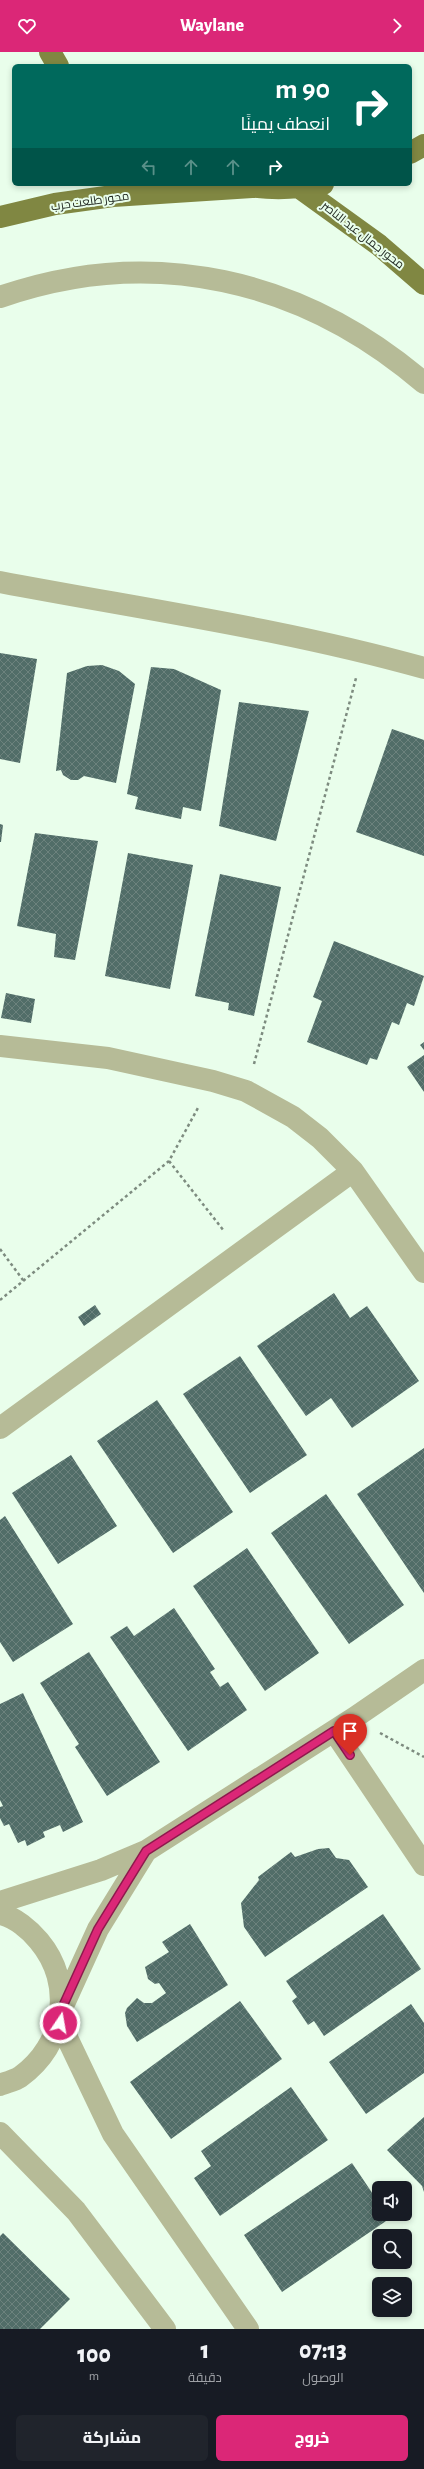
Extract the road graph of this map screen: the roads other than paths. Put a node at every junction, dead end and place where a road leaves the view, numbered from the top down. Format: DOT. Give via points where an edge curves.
graph roads {
  1 [pos="50,52"];
  2 [pos="57,64"];
  3 [pos="424,145"];
  4 [pos="412,152"];
  5 [pos="233,186"];
  6 [pos="263,186"];
  7 [pos="312,186"];
  8 [pos="300,188"];
  9 [pos="0,217"];
  10 [pos="424,284"];
  11 [pos="0,298"];
  12 [pos="424,383"];
  13 [pos="0,582"];
  14 [pos="424,668"];
  15 [pos="0,1046"];
  16 [pos="353,1171"];
  17 [pos="424,1272"];
  18 [pos="0,1428"];
  19 [pos="424,1670"];
  20 [pos="334,1731"];
  21 [pos="146,1851"];
  22 [pos="424,1865"];
  23 [pos="0,1902"];
  24 [pos="0,1914"];
  25 [pos="61,2015"];
  26 [pos="0,2085"];
  27 [pos="0,2133"];
  28 [pos="165,2329"];
  29 [pos="248,2329"];
  1 -- 2 [label="main road"];
  3 -- 4 [label="main road"];
  5 -- 9 [label="main road, محور طلعت حرب" via="113,196 55,204"];
  6 -- 8 [label="main road, محور طلعت حرب"];
  7 -- 8 [label="main road, محور طلعت حرب"];
  8 -- 10 [label="main road, محور جمال عبد الناصر" via="379,245"];
  11 -- 12 [label="street" via="60,281 101,275 148,273 229,281 274,294 319,312 361,335 400,362"];
  13 -- 14 [label="street" via="180,613 363,651"];
  15 -- 16 [label="street" via="108,1058 213,1081 246,1091 293,1117 320,1138"];
  16 -- 17 [label="street"];
  16 -- 18 [label="street"];
  19 -- 20 [label="street"];
  20 -- 21 [label="street"];
  20 -- 22 [label="street"];
  21 -- 23 [label="street" via="101,1870"];
  21 -- 25 [label="street" via="98,1929"];
  24 -- 25 [label="street" via="30,1930 48,1952 60,1979"];
  25 -- 26 [label="street" via="45,2054 19,2077"];
  25 -- 29 [label="street" via="113,2134"];
  27 -- 28 [label="street" via="76,2211"];
}
